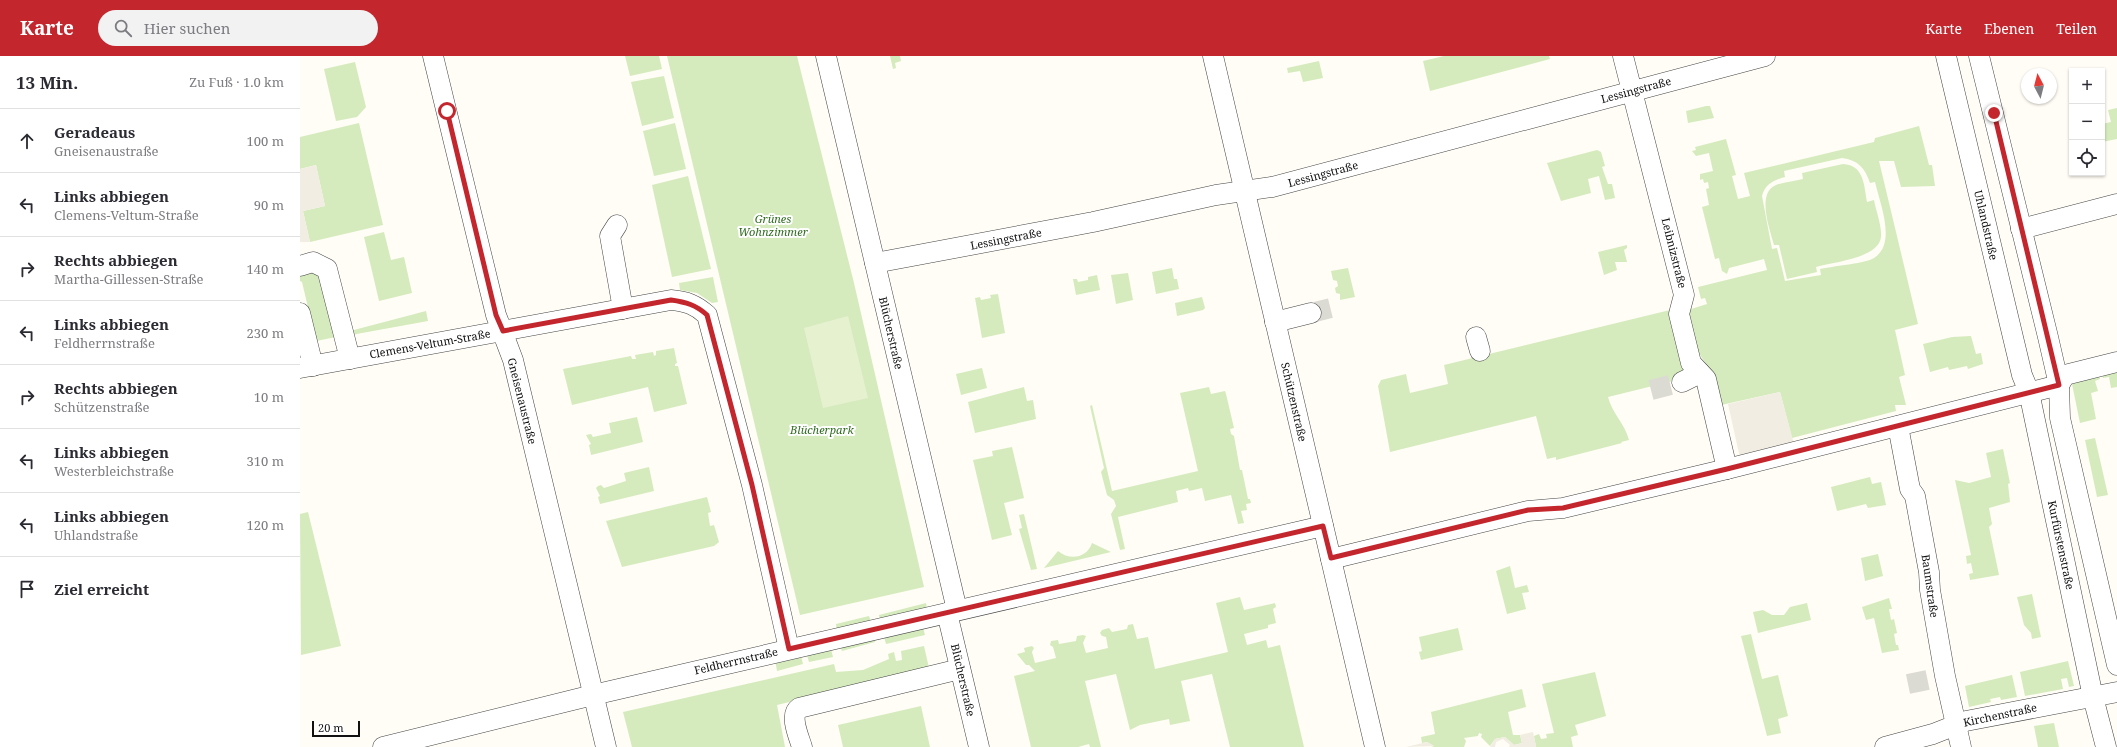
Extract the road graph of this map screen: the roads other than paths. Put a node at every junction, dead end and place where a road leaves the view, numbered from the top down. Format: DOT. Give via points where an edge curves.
graph roads {
  1 [pos="433,56"];
  2 [pos="826,56"];
  3 [pos="1213,56"];
  4 [pos="1623,56"];
  5 [pos="1765,56"];
  6 [pos="1946,56"];
  7 [pos="1979,56"];
  8 [pos="1632,90"];
  9 [pos="1245,192"];
  10 [pos="2117,204"];
  11 [pos="617,225"];
  12 [pos="2021,229"];
  13 [pos="875,263"];
  14 [pos="300,266"];
  15 [pos="623,309"];
  16 [pos="1311,313"];
  17 [pos="300,314"];
  18 [pos="1275,322"];
  19 [pos="503,331"];
  20 [pos="350,359"];
  21 [pos="2117,362"];
  22 [pos="306,367"];
  23 [pos="1700,373"];
  24 [pos="1682,382"];
  25 [pos="2059,385"];
  26 [pos="2029,392"];
  27 [pos="1898,426"];
  28 [pos="1727,469"];
  29 [pos="1323,526"];
  30 [pos="1331,558"];
  31 [pos="952,612"];
  32 [pos="789,649"];
  33 [pos="2117,664"];
  34 [pos="960,669"];
  35 [pos="2117,692"];
  36 [pos="592,695"];
  37 [pos="2093,697"];
  38 [pos="1956,725"];
  39 [pos="383,747"];
  40 [pos="606,747"];
  41 [pos="802,747"];
  42 [pos="979,747"];
  43 [pos="1375,747"];
  44 [pos="1885,747"];
  45 [pos="1961,747"];
  46 [pos="2106,747"];
  1 -- 19 [label="street, Gneisenaustraße" via="496,315"];
  2 -- 13 [label="street, Blücherstraße"];
  3 -- 9 [label="street, Schützenstraße"];
  4 -- 8 [label="street, Leibnizstraße"];
  5 -- 8 [label="street, Lessingstraße"];
  6 -- 26 [label="street, Uhlandstraße" via="2022,374"];
  7 -- 12 [label="street"];
  8 -- 9 [label="street, Lessingstraße" via="1330,172"];
  8 -- 23 [label="street, Leibnizstraße" via="1684,294 1679,314 1691,363"];
  9 -- 13 [label="street, Lessingstraße" via="1216,195 1086,224"];
  9 -- 18 [label="street, Schützenstraße"];
  10 -- 12 [label="street"];
  11 -- 15 [label="street" via="610,236"];
  12 -- 25 [label="street"];
  13 -- 31 [label="street, Blücherstraße"];
  14 -- 20 [label="street" via="312,262 328,269"];
  15 -- 19 [label="street, Clemens-Veltum-Straße"];
  15 -- 32 [label="street, Clemens-Veltum-Straße" via="671,300 684,301 698,307 707,315 752,485"];
  16 -- 18 [label="street"];
  17 -- 22 [label="street, Clemens-Veltum-Straße"];
  18 -- 29 [label="street, Schützenstraße"];
  19 -- 20 [label="street, Clemens-Veltum-Straße"];
  19 -- 36 [label="street, Gneisenaustraße" via="513,360"];
  20 -- 22 [label="street, Clemens-Veltum-Straße"];
  21 -- 25 [label="street" via="2065,375"];
  23 -- 24 [label="street"];
  23 -- 28 [label="street, Leibnizstraße" via="1706,379"];
  25 -- 26 [label="street"];
  25 -- 33 [label="street" via="2060,418"];
  26 -- 27 [label="street"];
  26 -- 37 [label="street, Kurfürstenstraße"];
  27 -- 28 [label="street"];
  27 -- 38 [label="street, Baumstraße" via="1928,564 1939,678"];
  28 -- 30 [label="street" via="1563,508 1528,510"];
  29 -- 30 [label="street, Schützenstraße"];
  29 -- 31 [label="street, Feldherrnstraße"];
  30 -- 43 [label="street, Schützenstraße"];
  31 -- 32 [label="street, Feldherrnstraße"];
  31 -- 34 [label="street, Blücherstraße"];
  32 -- 36 [label="street, Feldherrnstraße"];
  34 -- 41 [label="street" via="803,706 796,710 794,716"];
  34 -- 42 [label="street, Blücherstraße"];
  35 -- 37 [label="street"];
  36 -- 39 [label="street, Feldherrnstraße"];
  36 -- 40 [label="street, Gneisenaustraße"];
  37 -- 38 [label="street, Kirchenstraße" via="1975,719"];
  37 -- 46 [label="street, Kurfürstenstraße"];
  38 -- 44 [label="street, Kirchenstraße"];
  38 -- 45 [label="street, Baumstraße"];
}
